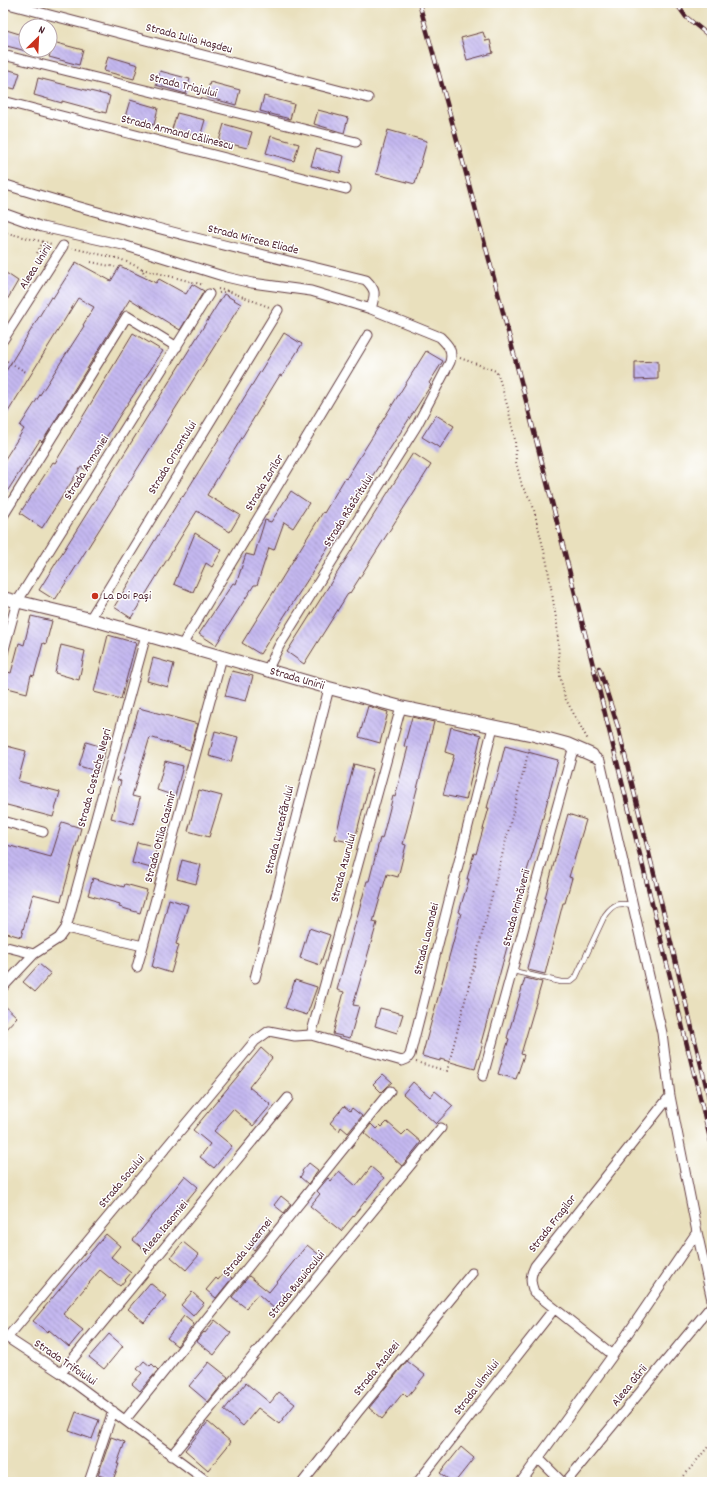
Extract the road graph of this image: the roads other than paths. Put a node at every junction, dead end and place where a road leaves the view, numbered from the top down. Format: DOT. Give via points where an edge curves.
graph roads {
  1 [pos="4,3"];
  2 [pos="3,55"];
  3 [pos="368,98"];
  4 [pos="3,100"];
  5 [pos="356,142"];
  6 [pos="3,184"];
  7 [pos="346,188"];
  8 [pos="3,213"];
  9 [pos="63,246"];
  10 [pos="209,289"];
  11 [pos="371,309"];
  12 [pos="278,310"];
  13 [pos="368,335"];
  14 [pos="3,340"];
  15 [pos="177,346"];
  16 [pos="3,516"];
  17 [pos="3,598"];
  18 [pos="17,602"];
  19 [pos="90,619"];
  20 [pos="146,634"];
  21 [pos="182,645"];
  22 [pos="3,653"];
  23 [pos="222,657"];
  24 [pos="267,671"];
  25 [pos="329,688"];
  26 [pos="401,707"];
  27 [pos="493,727"];
  28 [pos="574,746"];
  29 [pos="595,756"];
  30 [pos="3,821"];
  31 [pos="43,832"];
  32 [pos="634,905"];
  33 [pos="66,928"];
  34 [pos="3,946"];
  35 [pos="143,946"];
  36 [pos="34,954"];
  37 [pos="137,967"];
  38 [pos="513,971"];
  39 [pos="255,978"];
  40 [pos="3,987"];
  41 [pos="311,1035"];
  42 [pos="483,1076"];
  43 [pos="390,1091"];
  44 [pos="670,1096"];
  45 [pos="288,1098"];
  46 [pos="440,1128"];
  47 [pos="697,1232"];
  48 [pos="472,1273"];
  49 [pos="712,1300"];
  50 [pos="712,1305"];
  51 [pos="554,1309"];
  52 [pos="5,1337"];
  53 [pos="613,1355"];
  54 [pos="61,1373"];
  55 [pos="113,1411"];
  56 [pos="125,1420"];
  57 [pos="171,1456"];
  58 [pos="539,1458"];
  59 [pos="90,1482"];
  60 [pos="208,1482"];
  61 [pos="303,1482"];
  62 [pos="418,1482"];
  63 [pos="521,1482"];
  64 [pos="562,1482"];
  65 [pos="566,1482"];
  1 -- 3 [label="street, Strada Iulia Hașdeu"];
  2 -- 5 [label="street, Strada Triajului"];
  4 -- 7 [label="street, Strada Armand Călinescu"];
  6 -- 11 [label="street, Strada Mircea Eliade" via="146,226 366,280 375,293"];
  8 -- 11 [label="street" via="42,227 123,244 252,283 312,291"];
  9 -- 14 [label="street, Aleea Unirii"];
  10 -- 15 [label="street, Strada Armoniei"];
  11 -- 24 [label="street, Strada Răsăritului" via="440,337 449,346 451,358 416,425 279,646"];
  12 -- 19 [label="street, Strada Orizontului"];
  13 -- 21 [label="street, Strada Zorilor"];
  15 -- 16 [label="street" via="127,316"];
  15 -- 18 [label="street, Strada Armoniei"];
  17 -- 18 [label="street, Strada Unirii"];
  18 -- 19 [label="street, Strada Unirii"];
  18 -- 22 [label="street, Strada Armoniei"];
  19 -- 20 [label="street, Strada Unirii"];
  20 -- 21 [label="street, Strada Unirii"];
  20 -- 33 [label="street, Strada Costache Negri"];
  21 -- 23 [label="street, Strada Unirii"];
  23 -- 24 [label="street, Strada Unirii"];
  23 -- 35 [label="street, Strada Otilia Cazimir"];
  24 -- 25 [label="street, Strada Unirii"];
  25 -- 26 [label="street, Strada Unirii"];
  25 -- 39 [label="street, Strada Luceafǎrului"];
  26 -- 27 [label="street, Strada Unirii"];
  26 -- 41 [label="street, Strada Azurului"];
  27 -- 28 [label="street, Strada Unirii"];
  27 -- 41 [label="street, Strada Lavandei" via="407,1059 402,1061"];
  28 -- 29 [label="street, Strada Unirii"];
  28 -- 38 [label="street, Strada Primăverii"];
  29 -- 32 [label="street" via="600,761"];
  30 -- 31 [label="street"];
  32 -- 38 [label="lane" via="612,906 605,915 576,977 570,982"];
  32 -- 44 [label="street" via="662,1032"];
  33 -- 35 [label="street"];
  33 -- 36 [label="street" via="64,934"];
  34 -- 36 [label="street"];
  35 -- 37 [label="street, Strada Otilia Cazimir"];
  36 -- 40 [label="street"];
  38 -- 42 [label="street, Strada Primăverii"];
  41 -- 52 [label="street, Strada Socului" via="295,1036 269,1031 255,1041"];
  43 -- 56 [label="street, Strada Lucernei"];
  44 -- 47 [label="street"];
  44 -- 51 [label="street, Strada Fragilor" via="535,1266 531,1275 534,1292"];
  45 -- 54 [label="street, Aleea Iasomiei"];
  46 -- 57 [label="street, Strada Busuiocului"];
  47 -- 49 [label="street"];
  47 -- 53 [label="street"];
  48 -- 61 [label="street, Strada Azaleei"];
  50 -- 65 [label="street, Aleea Gării"];
  51 -- 53 [label="street, Strada Fragilor"];
  51 -- 62 [label="street, Strada Ulmului"];
  52 -- 54 [label="street, Strada Trifoiului"];
  53 -- 58 [label="street"];
  54 -- 55 [label="street, Strada Trifoiului"];
  55 -- 56 [label="street, Strada Trifoiului"];
  55 -- 59 [label="street"];
  56 -- 57 [label="street, Strada Trifoiului"];
  57 -- 60 [label="street, Strada Trifoiului"];
  58 -- 63 [label="street"];
  58 -- 64 [label="street"];
}
